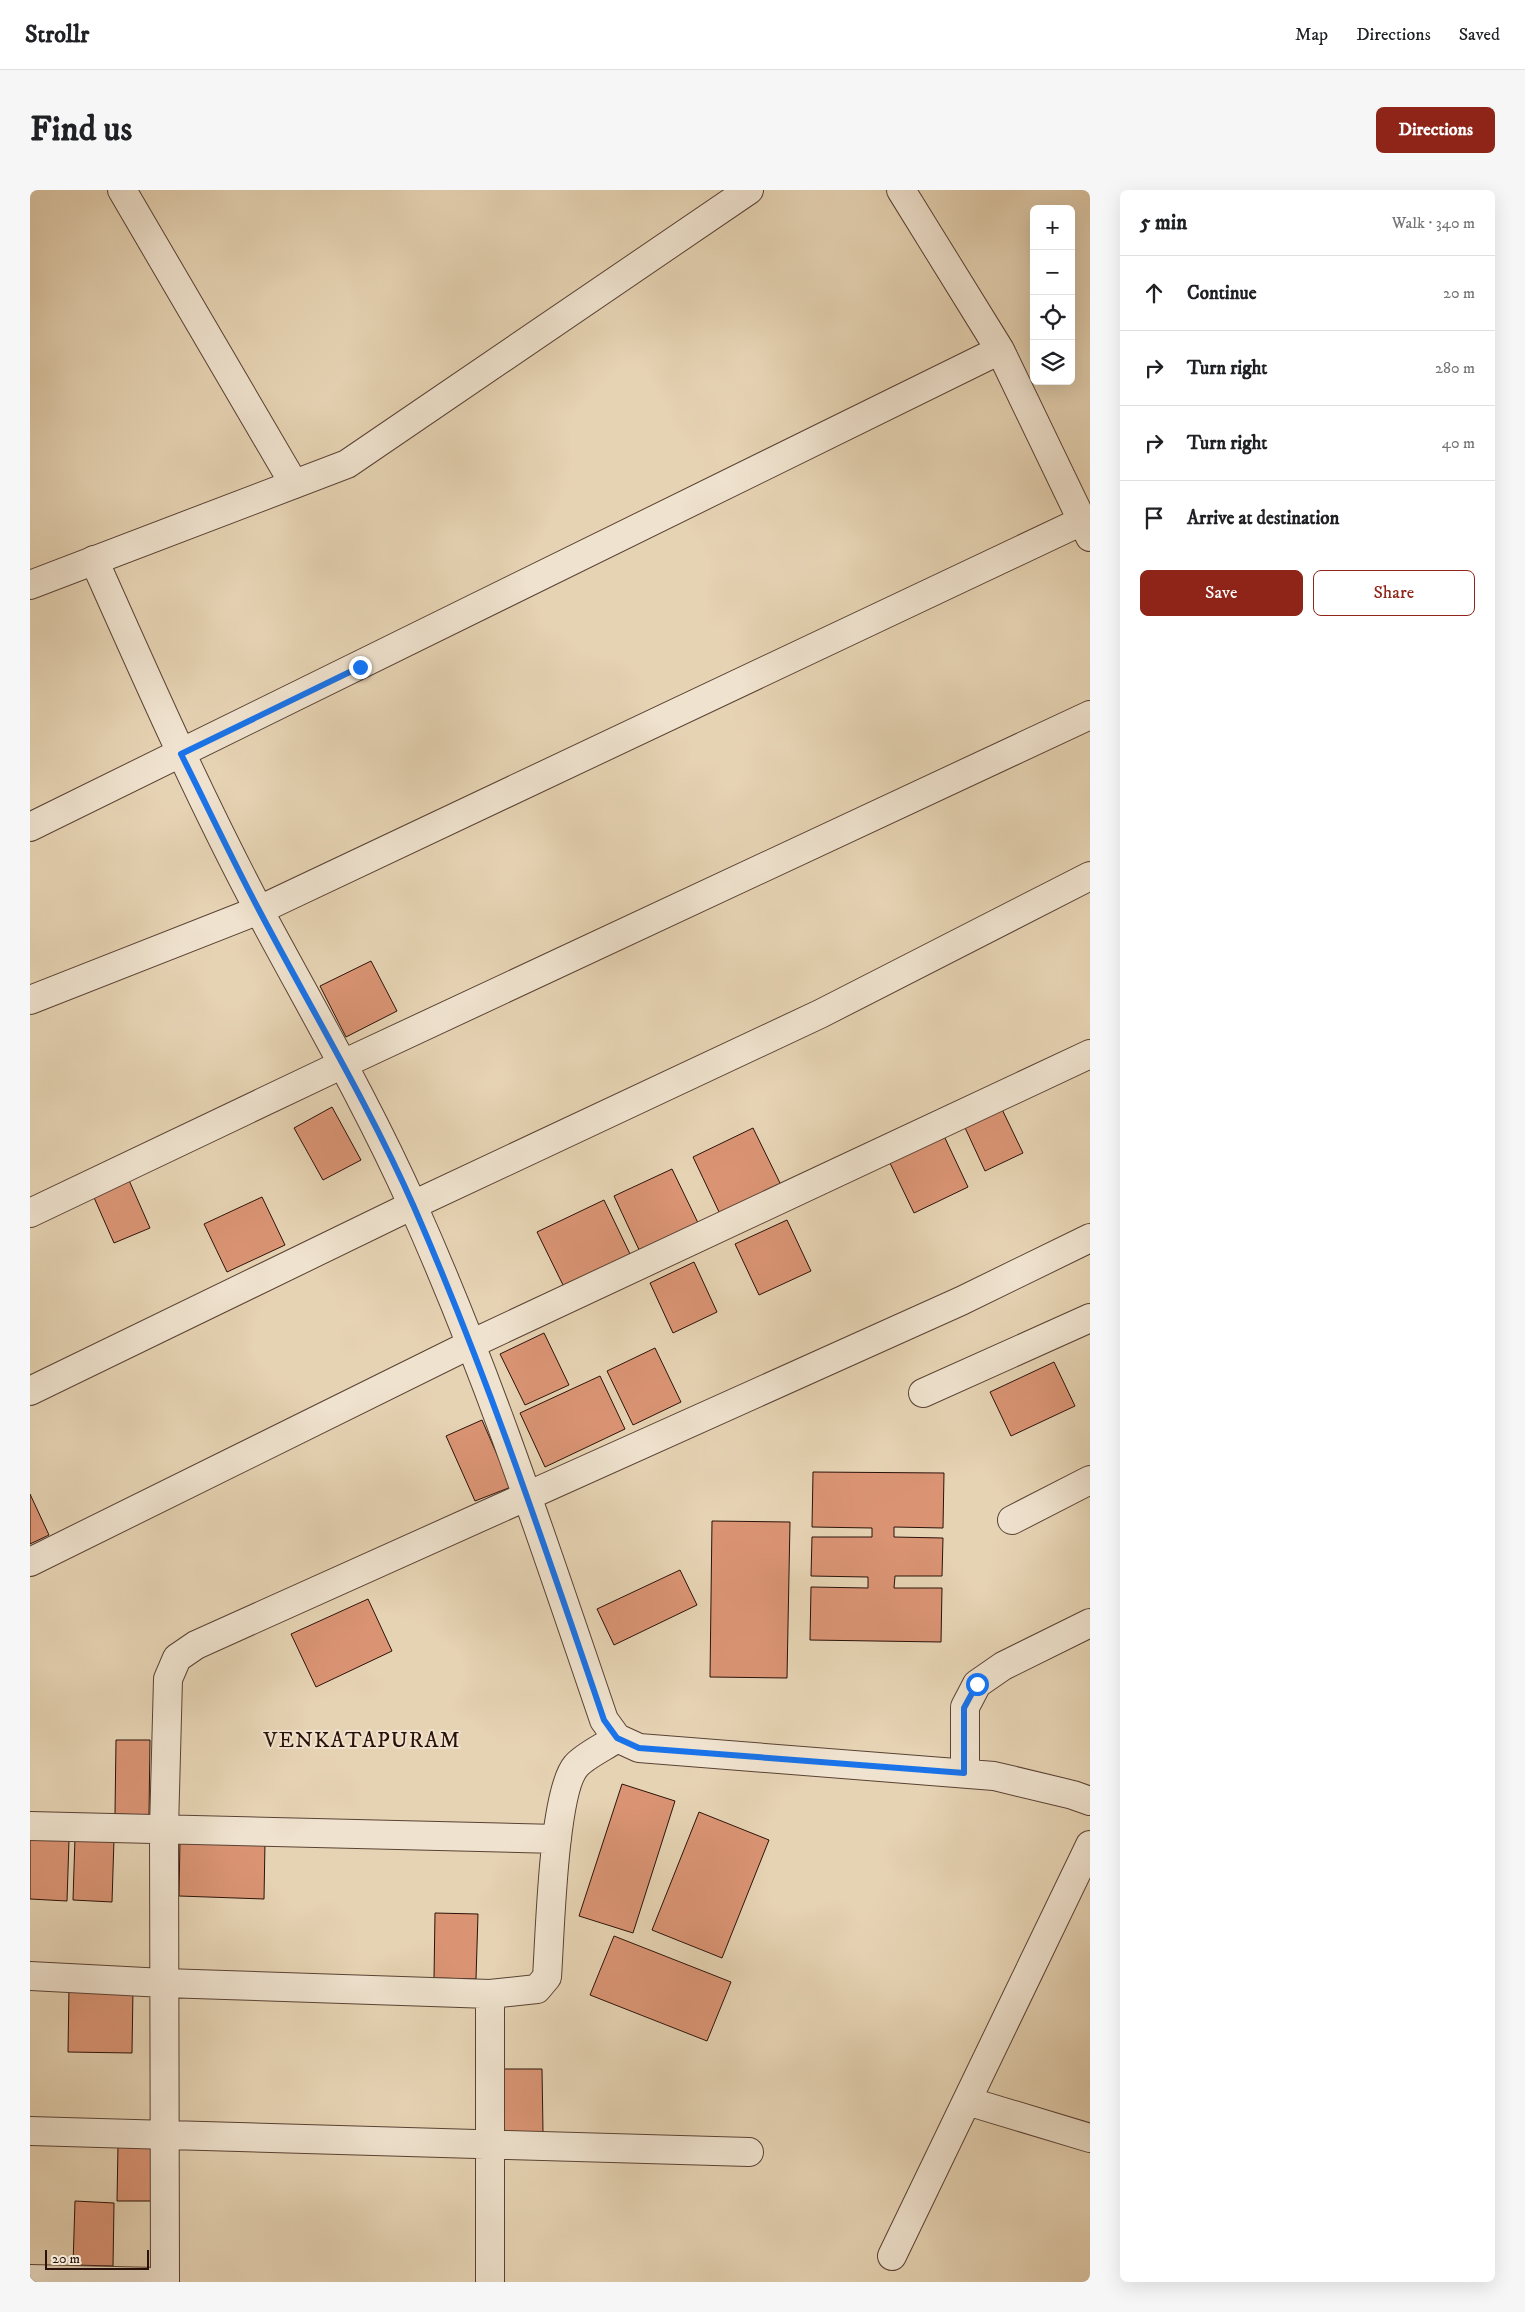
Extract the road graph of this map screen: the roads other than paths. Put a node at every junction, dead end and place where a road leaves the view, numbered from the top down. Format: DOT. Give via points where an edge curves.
graph roads {
  1 [pos="122,190"];
  2 [pos="901,190"];
  3 [pos="742,192"];
  4 [pos="1000,350"];
  5 [pos="294,484"];
  6 [pos="1086,529"];
  7 [pos="94,560"];
  8 [pos="30,584"];
  9 [pos="1090,714"];
  10 [pos="181,754"];
  11 [pos="30,827"];
  12 [pos="1090,876"];
  13 [pos="259,910"];
  14 [pos="30,1000"];
  15 [pos="1090,1054"];
  16 [pos="343,1064"];
  17 [pos="413,1205"];
  18 [pos="30,1213"];
  19 [pos="1090,1238"];
  20 [pos="1090,1318"];
  21 [pos="472,1344"];
  22 [pos="30,1391"];
  23 [pos="923,1393"];
  24 [pos="1090,1480"];
  25 [pos="527,1496"];
  26 [pos="1012,1520"];
  27 [pos="30,1562"];
  28 [pos="1090,1623"];
  29 [pos="617,1738"];
  30 [pos="964,1773"];
  31 [pos="1084,1794"];
  32 [pos="30,1826"];
  33 [pos="164,1829"];
  34 [pos="557,1839"];
  35 [pos="1090,1845"];
  36 [pos="30,1976"];
  37 [pos="164,1983"];
  38 [pos="490,1994"];
  39 [pos="967,2101"];
  40 [pos="30,2131"];
  41 [pos="166,2134"];
  42 [pos="1090,2138"];
  43 [pos="491,2145"];
  44 [pos="749,2152"];
  45 [pos="892,2256"];
  46 [pos="30,2280"];
  47 [pos="156,2282"];
  48 [pos="165,2282"];
  49 [pos="490,2282"];
  1 -- 5 [label="street"];
  2 -- 4 [label="street"];
  3 -- 5 [label="street" via="347,464"];
  4 -- 6 [label="street"];
  4 -- 10 [label="street"];
  5 -- 7 [label="street"];
  6 -- 13 [label="street"];
  7 -- 8 [label="street"];
  7 -- 10 [label="street"];
  9 -- 16 [label="street"];
  10 -- 11 [label="street"];
  10 -- 13 [label="street"];
  12 -- 17 [label="street" via="820,1014"];
  13 -- 14 [label="street"];
  13 -- 16 [label="street"];
  15 -- 21 [label="street"];
  16 -- 17 [label="street"];
  16 -- 18 [label="street"];
  17 -- 21 [label="street"];
  17 -- 22 [label="street"];
  19 -- 25 [label="street" via="961,1301"];
  20 -- 23 [label="street"];
  21 -- 25 [label="street"];
  21 -- 27 [label="street"];
  24 -- 26 [label="street"];
  25 -- 29 [label="street" via="604,1720"];
  25 -- 33 [label="street" via="196,1644 178,1658 168,1680"];
  28 -- 30 [label="street" via="1004,1666 977,1684 964,1708"];
  29 -- 30 [label="street" via="639,1748"];
  29 -- 34 [label="street" via="576,1765 567,1782"];
  30 -- 31 [label="street"];
  32 -- 33 [label="street"];
  33 -- 34 [label="street"];
  33 -- 37 [label="street"];
  34 -- 38 [label="street" via="547,1976 537,1988"];
  35 -- 39 [label="street"];
  36 -- 37 [label="street"];
  37 -- 38 [label="street"];
  37 -- 41 [label="street"];
  38 -- 43 [label="street"];
  39 -- 42 [label="street"];
  39 -- 45 [label="street"];
  40 -- 41 [label="street"];
  41 -- 43 [label="street"];
  41 -- 48 [label="street"];
  43 -- 44 [label="street"];
  43 -- 49 [label="street"];
  46 -- 47 [label="street"];
}
